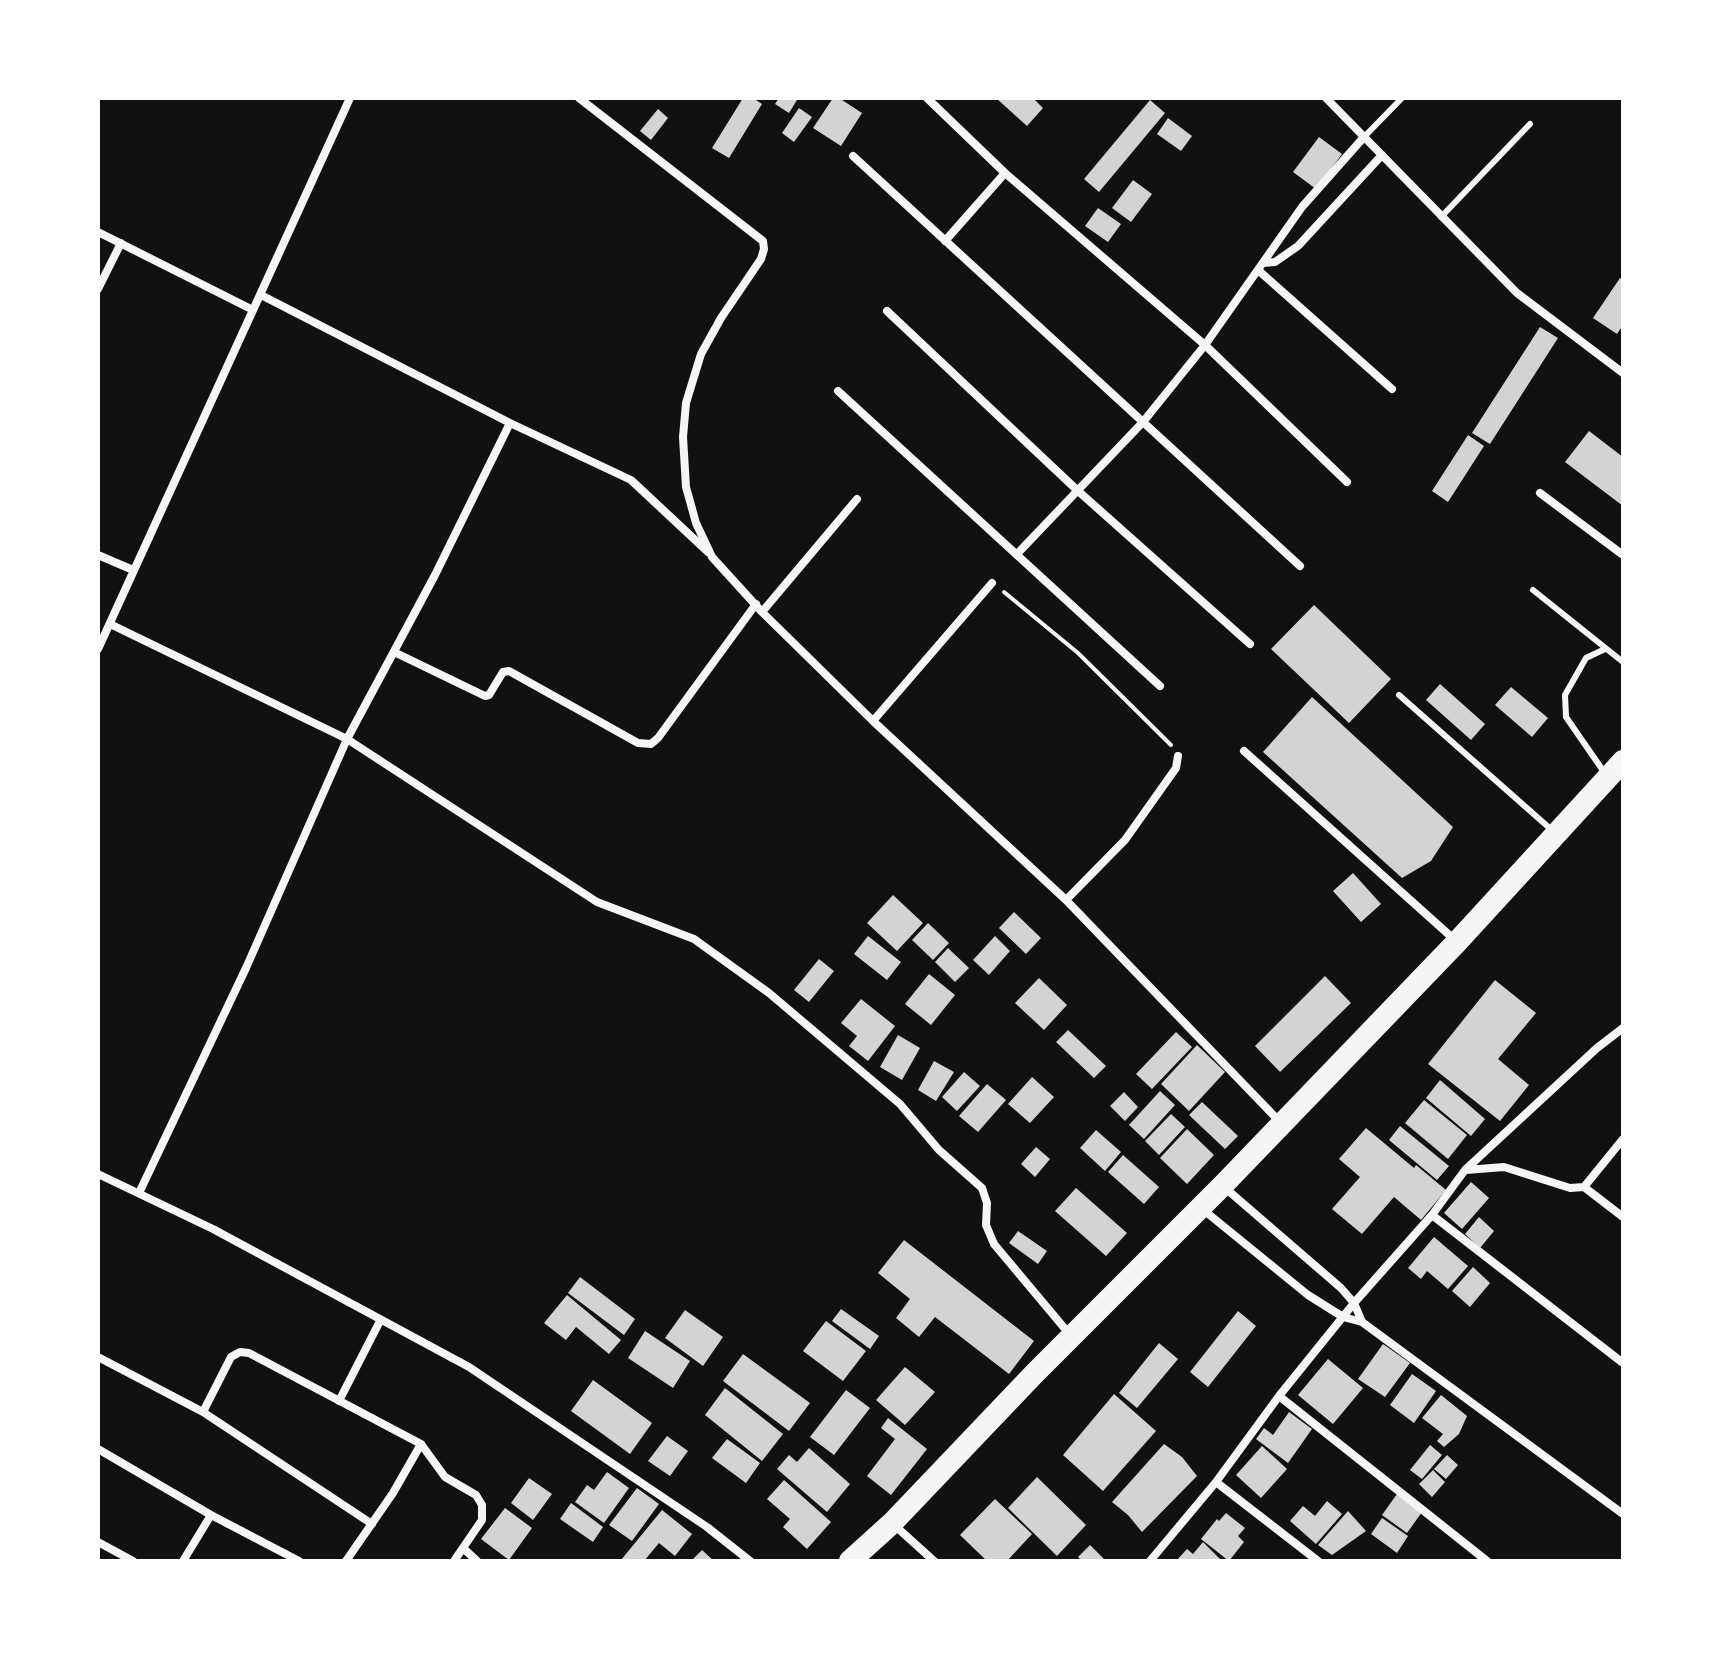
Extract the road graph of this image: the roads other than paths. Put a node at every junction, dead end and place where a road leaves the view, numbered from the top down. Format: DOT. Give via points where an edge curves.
graph roads {
  1 [pos="350,98"];
  2 [pos="579,98"];
  3 [pos="927,98"];
  4 [pos="1326,98"];
  5 [pos="1402,98"];
  6 [pos="1530,124"];
  7 [pos="1364,137"];
  8 [pos="1382,155"];
  9 [pos="853,156"];
  10 [pos="1005,173"];
  11 [pos="1441,217"];
  12 [pos="98,232"];
  13 [pos="945,241"];
  14 [pos="121,243"];
  15 [pos="1261,266"];
  16 [pos="98,289"];
  17 [pos="261,295"];
  18 [pos="253,310"];
  19 [pos="887,311"];
  20 [pos="1205,345"];
  21 [pos="1623,373"];
  22 [pos="1392,389"];
  23 [pos="838,391"];
  24 [pos="1143,422"];
  25 [pos="510,423"];
  26 [pos="1347,482"];
  27 [pos="1077,490"];
  28 [pos="1540,493"];
  29 [pos="857,499"];
  30 [pos="1017,554"];
  31 [pos="98,555"];
  32 [pos="1623,555"];
  33 [pos="712,557"];
  34 [pos="1300,566"];
  35 [pos="133,570"];
  36 [pos="992,583"];
  37 [pos="1533,590"];
  38 [pos="756,604"];
  39 [pos="762,612"];
  40 [pos="110,624"];
  41 [pos="1250,644"];
  42 [pos="98,649"];
  43 [pos="1605,649"];
  44 [pos="394,652"];
  45 [pos="1623,662"];
  46 [pos="1160,686"];
  47 [pos="1399,695"];
  48 [pos="873,721"];
  49 [pos="347,739"];
  50 [pos="1244,751"];
  51 [pos="1178,756"];
  52 [pos="1616,770"];
  53 [pos="1557,834"];
  54 [pos="1066,900"];
  55 [pos="1457,942"];
  56 [pos="1623,1028"];
  57 [pos="1281,1124"];
  58 [pos="1623,1139"];
  59 [pos="1465,1170"];
  60 [pos="98,1174"];
  61 [pos="1223,1185"];
  62 [pos="1584,1187"];
  63 [pos="139,1193"];
  64 [pos="1200,1208"];
  65 [pos="1432,1215"];
  66 [pos="1623,1217"];
  67 [pos="1354,1303"];
  68 [pos="1343,1317"];
  69 [pos="380,1321"];
  70 [pos="1362,1322"];
  71 [pos="1072,1337"];
  72 [pos="98,1357"];
  73 [pos="1623,1363"];
  74 [pos="1279,1396"];
  75 [pos="339,1401"];
  76 [pos="203,1412"];
  77 [pos="421,1444"];
  78 [pos="98,1449"];
  79 [pos="1216,1482"];
  80 [pos="1623,1514"];
  81 [pos="211,1515"];
  82 [pos="892,1523"];
  83 [pos="372,1524"];
  84 [pos="98,1542"];
  85 [pos="463,1548"];
  86 [pos="133,1561"];
  87 [pos="183,1561"];
  88 [pos="299,1561"];
  89 [pos="346,1561"];
  90 [pos="454,1561"];
  91 [pos="477,1561"];
  92 [pos="750,1561"];
  93 [pos="850,1561"];
  94 [pos="934,1561"];
  95 [pos="1150,1561"];
  96 [pos="1318,1561"];
  97 [pos="1487,1561"];
  1 -- 17 [label="street"];
  2 -- 33 [label="street" via="763,241 761,259 701,354 686,403 686,487"];
  3 -- 10 [label="street"];
  4 -- 7 [label="street"];
  5 -- 7 [label="lane"];
  6 -- 11 [label="lane"];
  7 -- 8 [label="street"];
  7 -- 15 [label="street" via="1302,207"];
  8 -- 11 [label="street"];
  8 -- 15 [label="street" via="1298,246"];
  9 -- 13 [label="street"];
  10 -- 13 [label="street"];
  10 -- 20 [label="street"];
  11 -- 21 [label="street" via="1517,293"];
  12 -- 14 [label="street"];
  13 -- 24 [label="street"];
  14 -- 16 [label="street"];
  14 -- 18 [label="street"];
  15 -- 20 [label="street"];
  15 -- 22 [label="street"];
  17 -- 18 [label="street"];
  17 -- 25 [label="street"];
  18 -- 35 [label="street"];
  19 -- 27 [label="street"];
  20 -- 24 [label="street"];
  20 -- 26 [label="street"];
  23 -- 30 [label="street"];
  24 -- 27 [label="street"];
  24 -- 34 [label="street"];
  25 -- 33 [label="street" via="631,480"];
  25 -- 44 [label="street"];
  27 -- 30 [label="street"];
  27 -- 41 [label="street"];
  28 -- 32 [label="street"];
  29 -- 39 [label="street"];
  30 -- 46 [label="street"];
  31 -- 35 [label="street"];
  33 -- 38 [label="street"];
  35 -- 40 [label="street"];
  36 -- 48 [label="street"];
  37 -- 43 [label="lane"];
  38 -- 39 [label="street"];
  38 -- 44 [label="street" via="651,744 638,743 509,671 485,696"];
  39 -- 48 [label="street"];
  40 -- 42 [label="street"];
  40 -- 49 [label="street"];
  43 -- 45 [label="lane"];
  43 -- 52 [label="lane" via="1586,658 1565,695 1566,717"];
  44 -- 49 [label="street"];
  47 -- 53 [label="lane"];
  48 -- 54 [label="street"];
  49 -- 63 [label="street"];
  49 -- 71 [label="street" via="597,902 694,939 809,1024 900,1104 939,1150 982,1188 994,1244"];
  50 -- 55 [label="street"];
  51 -- 54 [label="street" via="1176,768 1125,840"];
  52 -- 53 [label="highway"];
  53 -- 55 [label="highway"];
  54 -- 57 [label="street"];
  55 -- 57 [label="highway"];
  56 -- 59 [label="street"];
  57 -- 61 [label="highway"];
  58 -- 62 [label="street"];
  59 -- 62 [label="street" via="1504,1167 1570,1188"];
  59 -- 65 [label="street"];
  60 -- 63 [label="street"];
  61 -- 64 [label="highway"];
  61 -- 67 [label="street"];
  62 -- 66 [label="street"];
  63 -- 69 [label="street"];
  64 -- 68 [label="street"];
  64 -- 71 [label="highway"];
  65 -- 67 [label="street"];
  65 -- 73 [label="street"];
  67 -- 68 [label="street"];
  67 -- 70 [label="street"];
  68 -- 70 [label="street"];
  68 -- 74 [label="street"];
  69 -- 75 [label="street"];
  69 -- 92 [label="street" via="469,1367"];
  70 -- 80 [label="street"];
  71 -- 82 [label="highway"];
  72 -- 76 [label="street"];
  74 -- 79 [label="street"];
  74 -- 97 [label="street"];
  75 -- 76 [label="street" via="240,1352 231,1357"];
  75 -- 77 [label="street"];
  76 -- 83 [label="street"];
  77 -- 83 [label="street"];
  77 -- 85 [label="street" via="445,1477 476,1495 482,1505 482,1520"];
  78 -- 81 [label="street"];
  79 -- 95 [label="street"];
  79 -- 96 [label="street"];
  81 -- 87 [label="street"];
  81 -- 88 [label="street"];
  82 -- 93 [label="highway"];
  82 -- 94 [label="street"];
  83 -- 89 [label="street"];
  84 -- 86 [label="street"];
  85 -- 90 [label="street"];
  85 -- 91 [label="street"];
}
